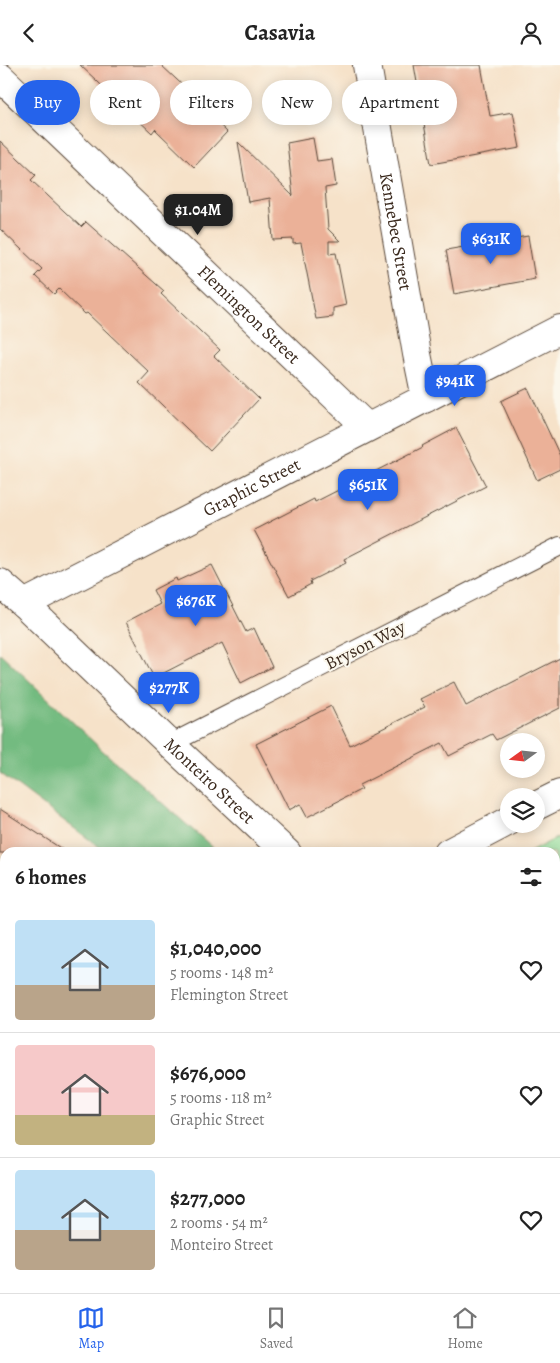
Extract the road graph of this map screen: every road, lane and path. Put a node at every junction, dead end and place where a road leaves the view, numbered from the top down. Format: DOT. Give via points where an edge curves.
graph roads {
  1 [pos="366,65"];
  2 [pos="0,77"];
  3 [pos="560,329"];
  4 [pos="426,398"];
  5 [pos="367,427"];
  6 [pos="560,546"];
  7 [pos="0,583"];
  8 [pos="24,604"];
  9 [pos="170,744"];
  10 [pos="560,794"];
  11 [pos="545,802"];
  12 [pos="500,826"];
  13 [pos="281,847"];
  14 [pos="459,847"];
  1 -- 4 [label="street, Kennebec Street"];
  2 -- 5 [label="street, Flemington Street"];
  3 -- 4 [label="street, Graphic Street"];
  4 -- 5 [label="street, Graphic Street"];
  5 -- 8 [label="street, Graphic Street"];
  6 -- 9 [label="lane, Bryson Way"];
  7 -- 8 [label="street, Monteiro Street"];
  8 -- 9 [label="street, Monteiro Street"];
  9 -- 13 [label="street, Monteiro Street"];
  10 -- 11 [label="street"];
  12 -- 14 [label="street"];
}
